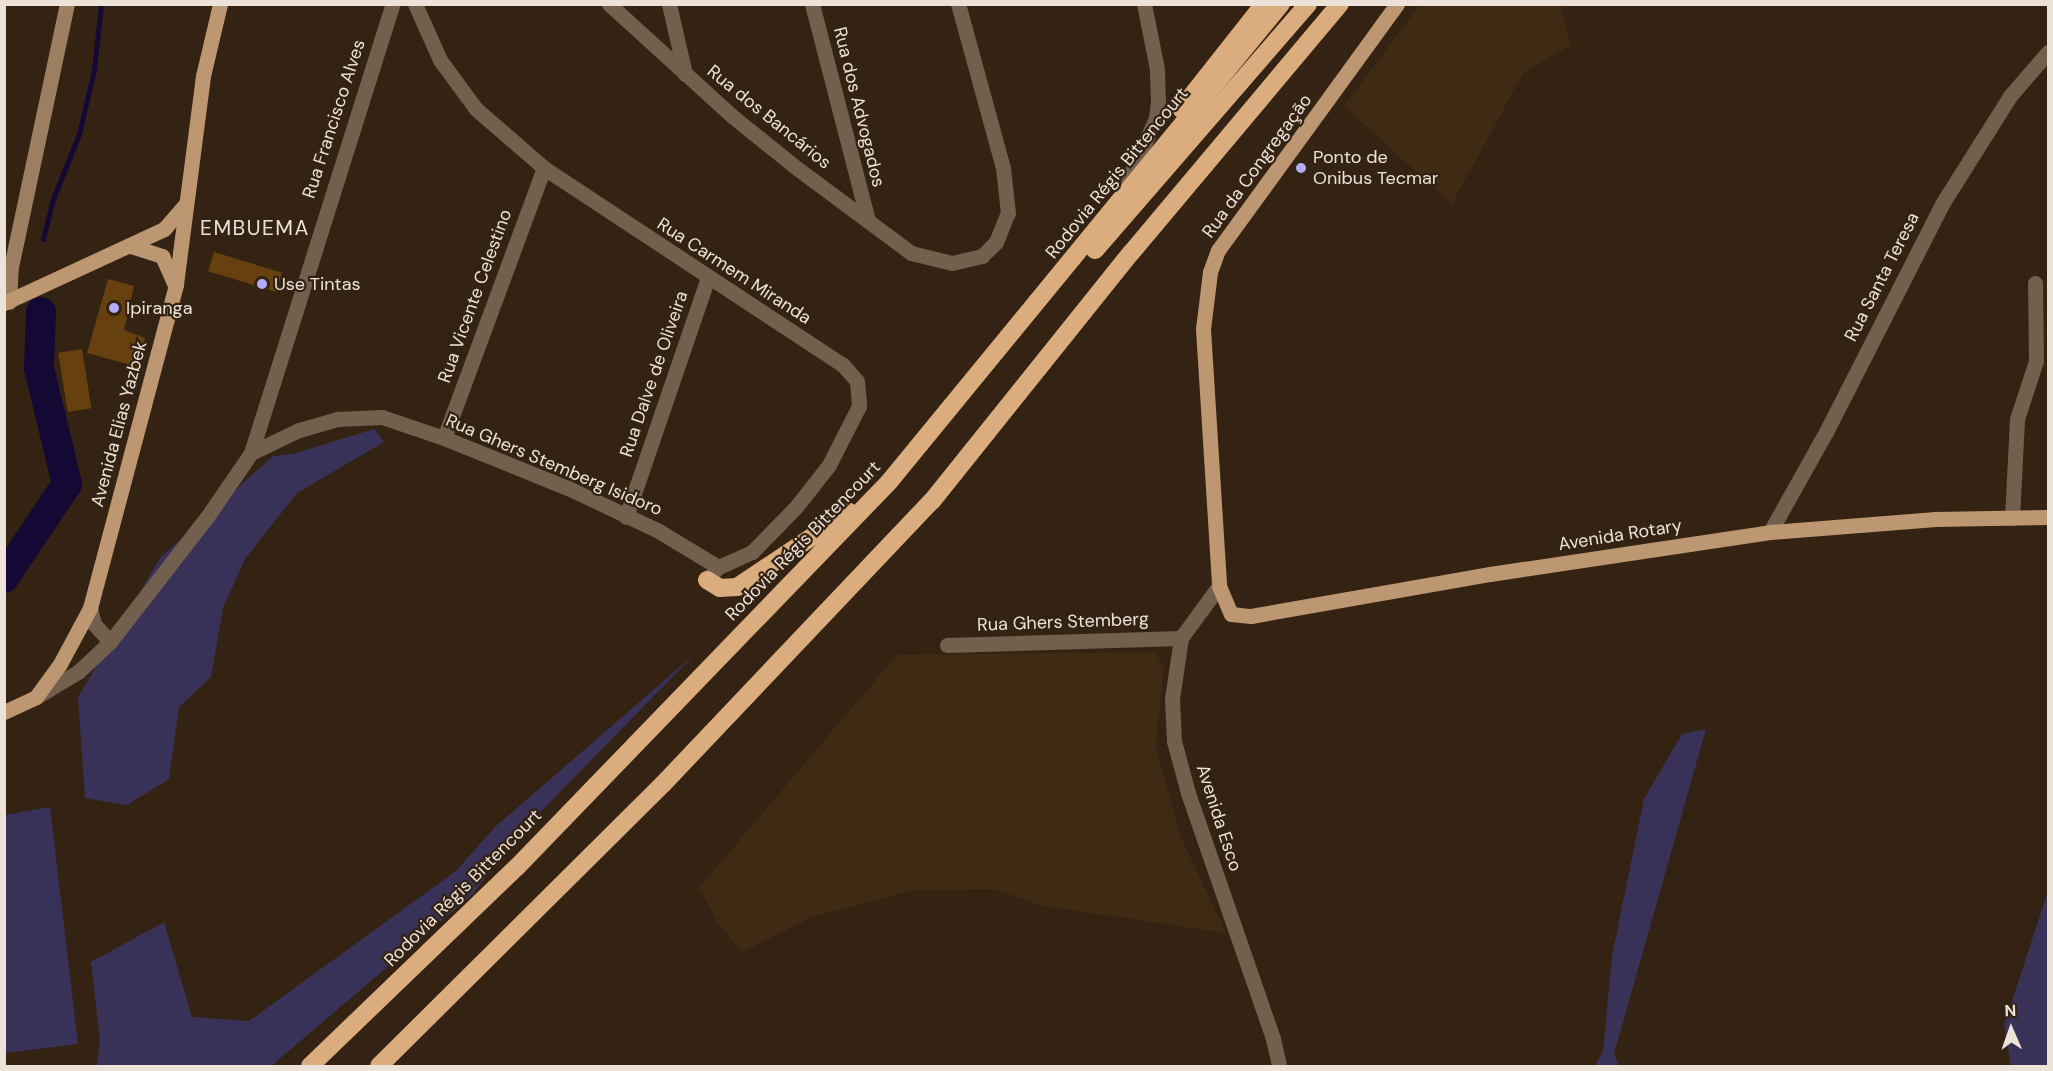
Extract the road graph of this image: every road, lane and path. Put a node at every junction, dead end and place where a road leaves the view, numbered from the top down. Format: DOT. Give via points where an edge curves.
graph roads {
  1 [pos="67,4"];
  2 [pos="220,4"];
  3 [pos="393,4"];
  4 [pos="415,4"];
  5 [pos="609,4"];
  6 [pos="669,4"];
  7 [pos="812,4"];
  8 [pos="957,4"];
  9 [pos="1144,4"];
  10 [pos="1264,4"];
  11 [pos="1281,4"];
  12 [pos="1308,4"];
  13 [pos="1340,4"];
  14 [pos="1397,4"];
  15 [pos="2049,52"];
  16 [pos="685,74"];
  17 [pos="544,168"];
  18 [pos="1128,180"];
  19 [pos="188,201"];
  20 [pos="868,220"];
  21 [pos="1099,229"];
  22 [pos="131,246"];
  23 [pos="708,277"];
  24 [pos="2035,283"];
  25 [pos="174,290"];
  26 [pos="7,303"];
  27 [pos="1009,339"];
  28 [pos="444,438"];
  29 [pos="251,453"];
  30 [pos="889,482"];
  31 [pos="626,517"];
  32 [pos="2049,517"];
  33 [pos="2013,518"];
  34 [pos="1770,532"];
  35 [pos="712,573"];
  36 [pos="1219,586"];
  37 [pos="90,608"];
  38 [pos="1181,638"];
  39 [pos="110,642"];
  40 [pos="947,645"];
  41 [pos="36,697"];
  42 [pos="4,712"];
  43 [pos="310,1066"];
  44 [pos="379,1066"];
  45 [pos="1279,1066"];
  1 -- 26 [label="street" via="11,267"];
  2 -- 19 [label="main road, Avenida Elias Yazbek" via="203,76"];
  3 -- 29 [label="street, Rua Francisco Alves"];
  4 -- 17 [label="street, Rua Carmem Miranda" via="440,60 476,109"];
  5 -- 16 [label="street, Rua dos Bancários"];
  6 -- 16 [label="street"];
  7 -- 20 [label="street, Rua dos Advogados"];
  8 -- 20 [label="street, Rua dos Bancários" via="1003,168 1008,213 996,242 982,256 952,263 912,252"];
  9 -- 18 [label="street" via="1157,69 1158,101 1156,118"];
  10 -- 18 [label="highway"];
  11 -- 21 [label="highway, Rodovia Régis Bittencourt"];
  12 -- 27 [label="highway" via="1123,222"];
  13 -- 44 [label="highway" via="1131,253 932,501 663,783"];
  14 -- 36 [label="main road, Rua da Congregação" via="1218,250 1210,272 1203,329"];
  15 -- 34 [label="street, Rua Santa Teresa" via="2010,96 1942,204 1826,432"];
  16 -- 20 [label="street, Rua dos Bancários" via="749,129"];
  17 -- 23 [label="street, Rua Carmem Miranda"];
  17 -- 28 [label="street, Rua Vicente Celestino"];
  18 -- 21 [label="highway"];
  19 -- 22 [label="main road" via="171,225"];
  19 -- 25 [label="main road, Avenida Elias Yazbek"];
  21 -- 27 [label="highway, Rodovia Régis Bittencourt"];
  22 -- 25 [label="main road" via="162,256"];
  22 -- 26 [label="main road"];
  23 -- 31 [label="street, Rua Dalve de Oliveira"];
  23 -- 35 [label="street, Rua Carmem Miranda" via="843,365 860,392 852,424 829,465 796,507 752,552"];
  24 -- 33 [label="street" via="2036,361 2017,419"];
  25 -- 37 [label="main road, Avenida Elias Yazbek"];
  27 -- 30 [label="highway, Rodovia Régis Bittencourt"];
  28 -- 29 [label="street, Rua Ghers Stemberg Isidoro" via="382,417 337,419 299,430"];
  28 -- 31 [label="street, Rua Ghers Stemberg Isidoro" via="568,488"];
  29 -- 39 [label="street, Rua Ghers Stemberg Isidoro" via="207,517"];
  30 -- 35 [label="highway" via="738,587 720,588"];
  30 -- 43 [label="highway, Rodovia Régis Bittencourt" via="517,867"];
  31 -- 35 [label="street, Rua Ghers Stemberg Isidoro" via="657,530"];
  32 -- 33 [label="main road, Avenida Rotary"];
  33 -- 34 [label="main road, Avenida Rotary" via="1935,519"];
  34 -- 36 [label="main road, Avenida Rotary" via="1478,576 1251,616 1231,614"];
  36 -- 38 [label="street, Avenida Esco"];
  37 -- 39 [label="street" via="94,624"];
  37 -- 41 [label="main road, Avenida Elias Yazbek" via="60,664"];
  38 -- 40 [label="street, Rua Ghers Stemberg"];
  38 -- 45 [label="street, Avenida Esco" via="1172,699 1174,741"];
  39 -- 41 [label="street, Rua Ghers Stemberg Isidoro" via="78,672"];
  41 -- 42 [label="main road, Avenida Elias Yazbek"];
}
